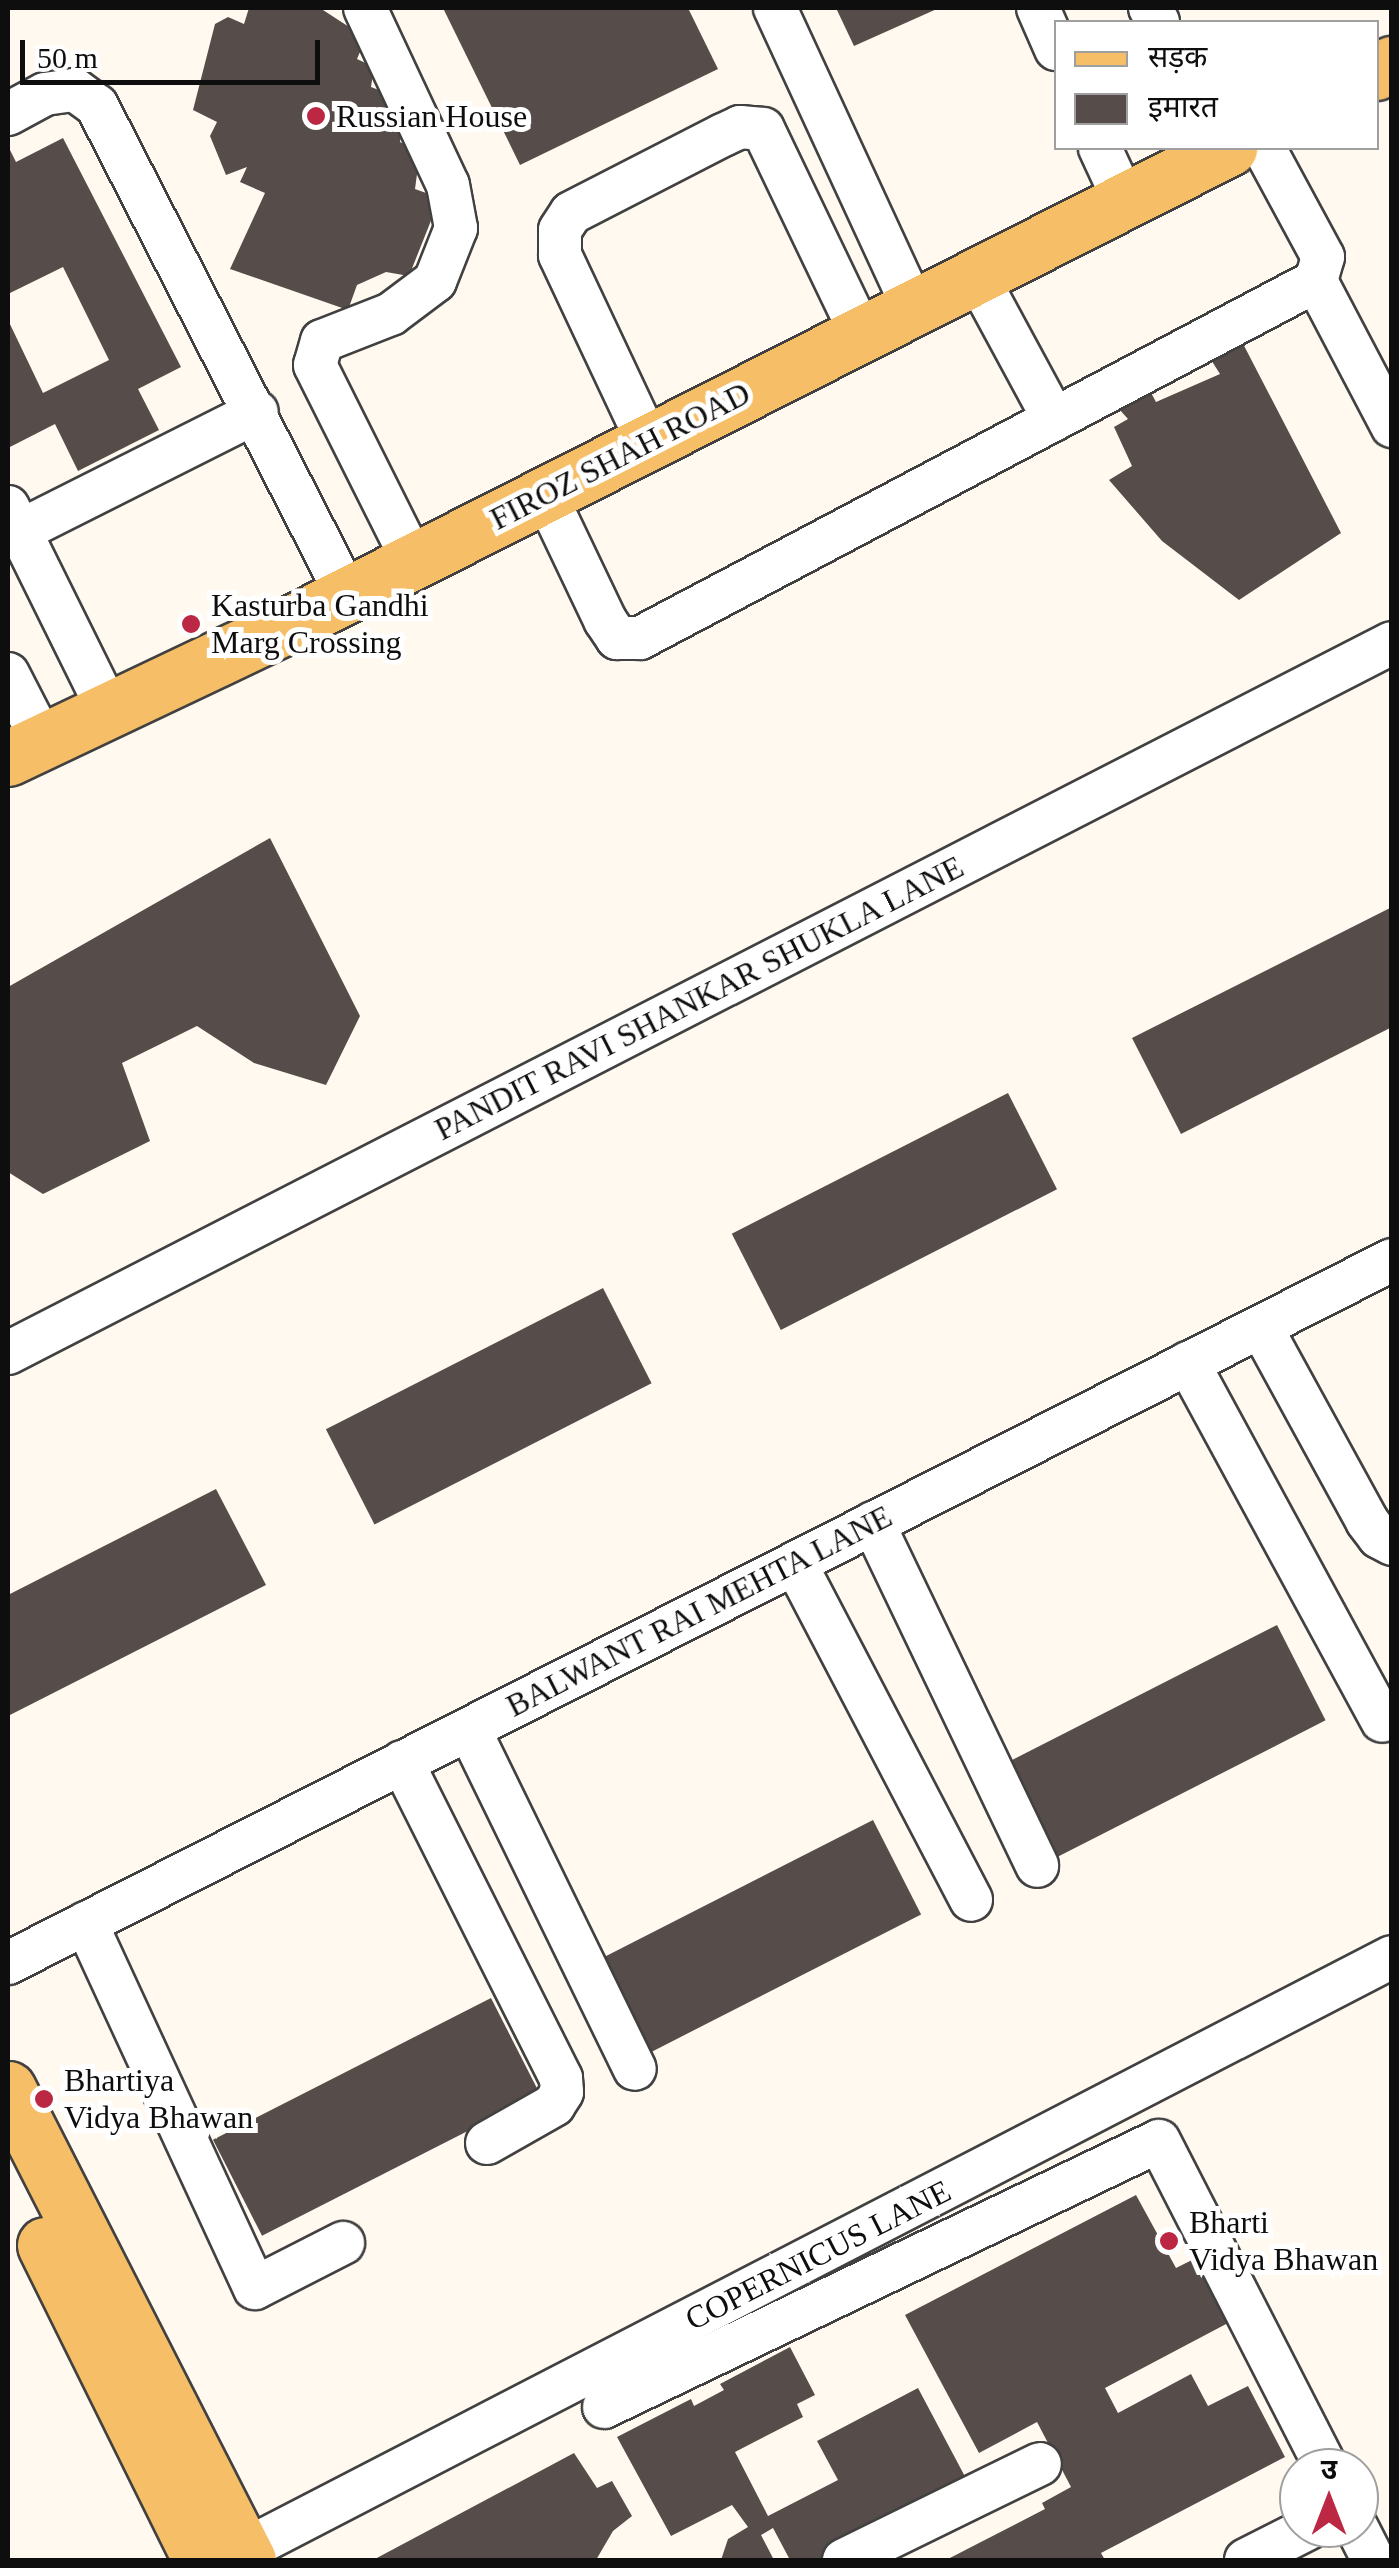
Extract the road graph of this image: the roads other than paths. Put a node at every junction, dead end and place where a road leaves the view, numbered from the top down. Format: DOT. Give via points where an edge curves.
graph roads {
  1 [pos="365,8"];
  2 [pos="775,8"];
  3 [pos="1038,8"];
  4 [pos="1054,44"];
  5 [pos="8,114"];
  6 [pos="1101,150"];
  7 [pos="1230,150"];
  8 [pos="1236,150"];
  9 [pos="1124,200"];
  10 [pos="976,275"];
  11 [pos="1316,281"];
  12 [pos="913,307"];
  13 [pos="861,334"];
  14 [pos="257,412"];
  15 [pos="1054,419"];
  16 [pos="1392,426"];
  17 [pos="648,442"];
  18 [pos="546,494"];
  19 [pos="14,519"];
  20 [pos="414,562"];
  21 [pos="347,595"];
  22 [pos="1392,642"];
  23 [pos="8,674"];
  24 [pos="109,710"];
  25 [pos="25,750"];
  26 [pos="1392,1260"];
  27 [pos="1261,1326"];
  28 [pos="8,1354"];
  29 [pos="1188,1363"];
  30 [pos="873,1523"];
  31 [pos="1392,1544"];
  32 [pos="795,1563"];
  33 [pos="1382,1721"];
  34 [pos="469,1728"];
  35 [pos="402,1762"];
  36 [pos="1037,1866"];
  37 [pos="971,1900"];
  38 [pos="86,1923"];
  39 [pos="1392,1957"];
  40 [pos="8,1963"];
  41 [pos="636,2069"];
  42 [pos="8,2089"];
  43 [pos="487,2142"];
  44 [pos="8,2170"];
  45 [pos="343,2242"];
  46 [pos="604,2407"];
  47 [pos="1316,2448"];
  48 [pos="1040,2464"];
  49 [pos="1279,2543"];
  50 [pos="230,2557"];
  51 [pos="844,2560"];
  52 [pos="1246,2560"];
  1 -- 20 [label="street" via="448,184 456,228 435,281 390,314 322,341 315,365"];
  2 -- 12 [label="street"];
  3 -- 4 [label="street"];
  5 -- 14 [label="street" via="44,94 75,90 97,106"];
  6 -- 9 [label="street"];
  7 -- 9 [label="main road, FIROZ SHAH ROAD"];
  8 -- 11 [label="street" via="1323,257"];
  9 -- 10 [label="main road, FIROZ SHAH ROAD"];
  10 -- 12 [label="main road, FIROZ SHAH ROAD"];
  10 -- 15 [label="street"];
  11 -- 15 [label="street"];
  11 -- 16 [label="street"];
  12 -- 13 [label="main road, FIROZ SHAH ROAD"];
  13 -- 17 [label="main road, FIROZ SHAH ROAD"];
  13 -- 17 [label="street" via="764,129 740,127 706,144 570,213 560,230 560,256"];
  14 -- 19 [label="street"];
  14 -- 21 [label="street"];
  15 -- 18 [label="street" via="640,638 617,638 605,620"];
  17 -- 18 [label="main road, FIROZ SHAH ROAD"];
  18 -- 20 [label="main road, FIROZ SHAH ROAD"];
  19 -- 24 [label="street"];
  20 -- 21 [label="main road, FIROZ SHAH ROAD"];
  21 -- 24 [label="main road, FIROZ SHAH ROAD"];
  22 -- 28 [label="street, PANDIT RAVI SHANKAR SHUKLA LANE"];
  23 -- 25 [label="street"];
  24 -- 25 [label="main road, FIROZ SHAH ROAD"];
  26 -- 27 [label="street, BALWANT RAI MEHTA LANE"];
  27 -- 29 [label="street, BALWANT RAI MEHTA LANE"];
  27 -- 31 [label="street" via="1366,1520"];
  29 -- 30 [label="street, BALWANT RAI MEHTA LANE"];
  29 -- 33 [label="street"];
  30 -- 32 [label="street, BALWANT RAI MEHTA LANE"];
  30 -- 36 [label="street"];
  32 -- 34 [label="street, BALWANT RAI MEHTA LANE"];
  32 -- 37 [label="street"];
  34 -- 35 [label="street, BALWANT RAI MEHTA LANE"];
  34 -- 41 [label="street"];
  35 -- 38 [label="street, BALWANT RAI MEHTA LANE"];
  35 -- 43 [label="street" via="561,2078 554,2106"];
  38 -- 40 [label="street, BALWANT RAI MEHTA LANE"];
  38 -- 45 [label="street" via="255,2288"];
  39 -- 50 [label="street, COPERNICUS LANE"];
  42 -- 50 [label="main road"];
  44 -- 50 [label="main road"];
  46 -- 47 [label="street" via="1154,2131"];
  48 -- 51 [label="street"];
  49 -- 52 [label="street"];
}
